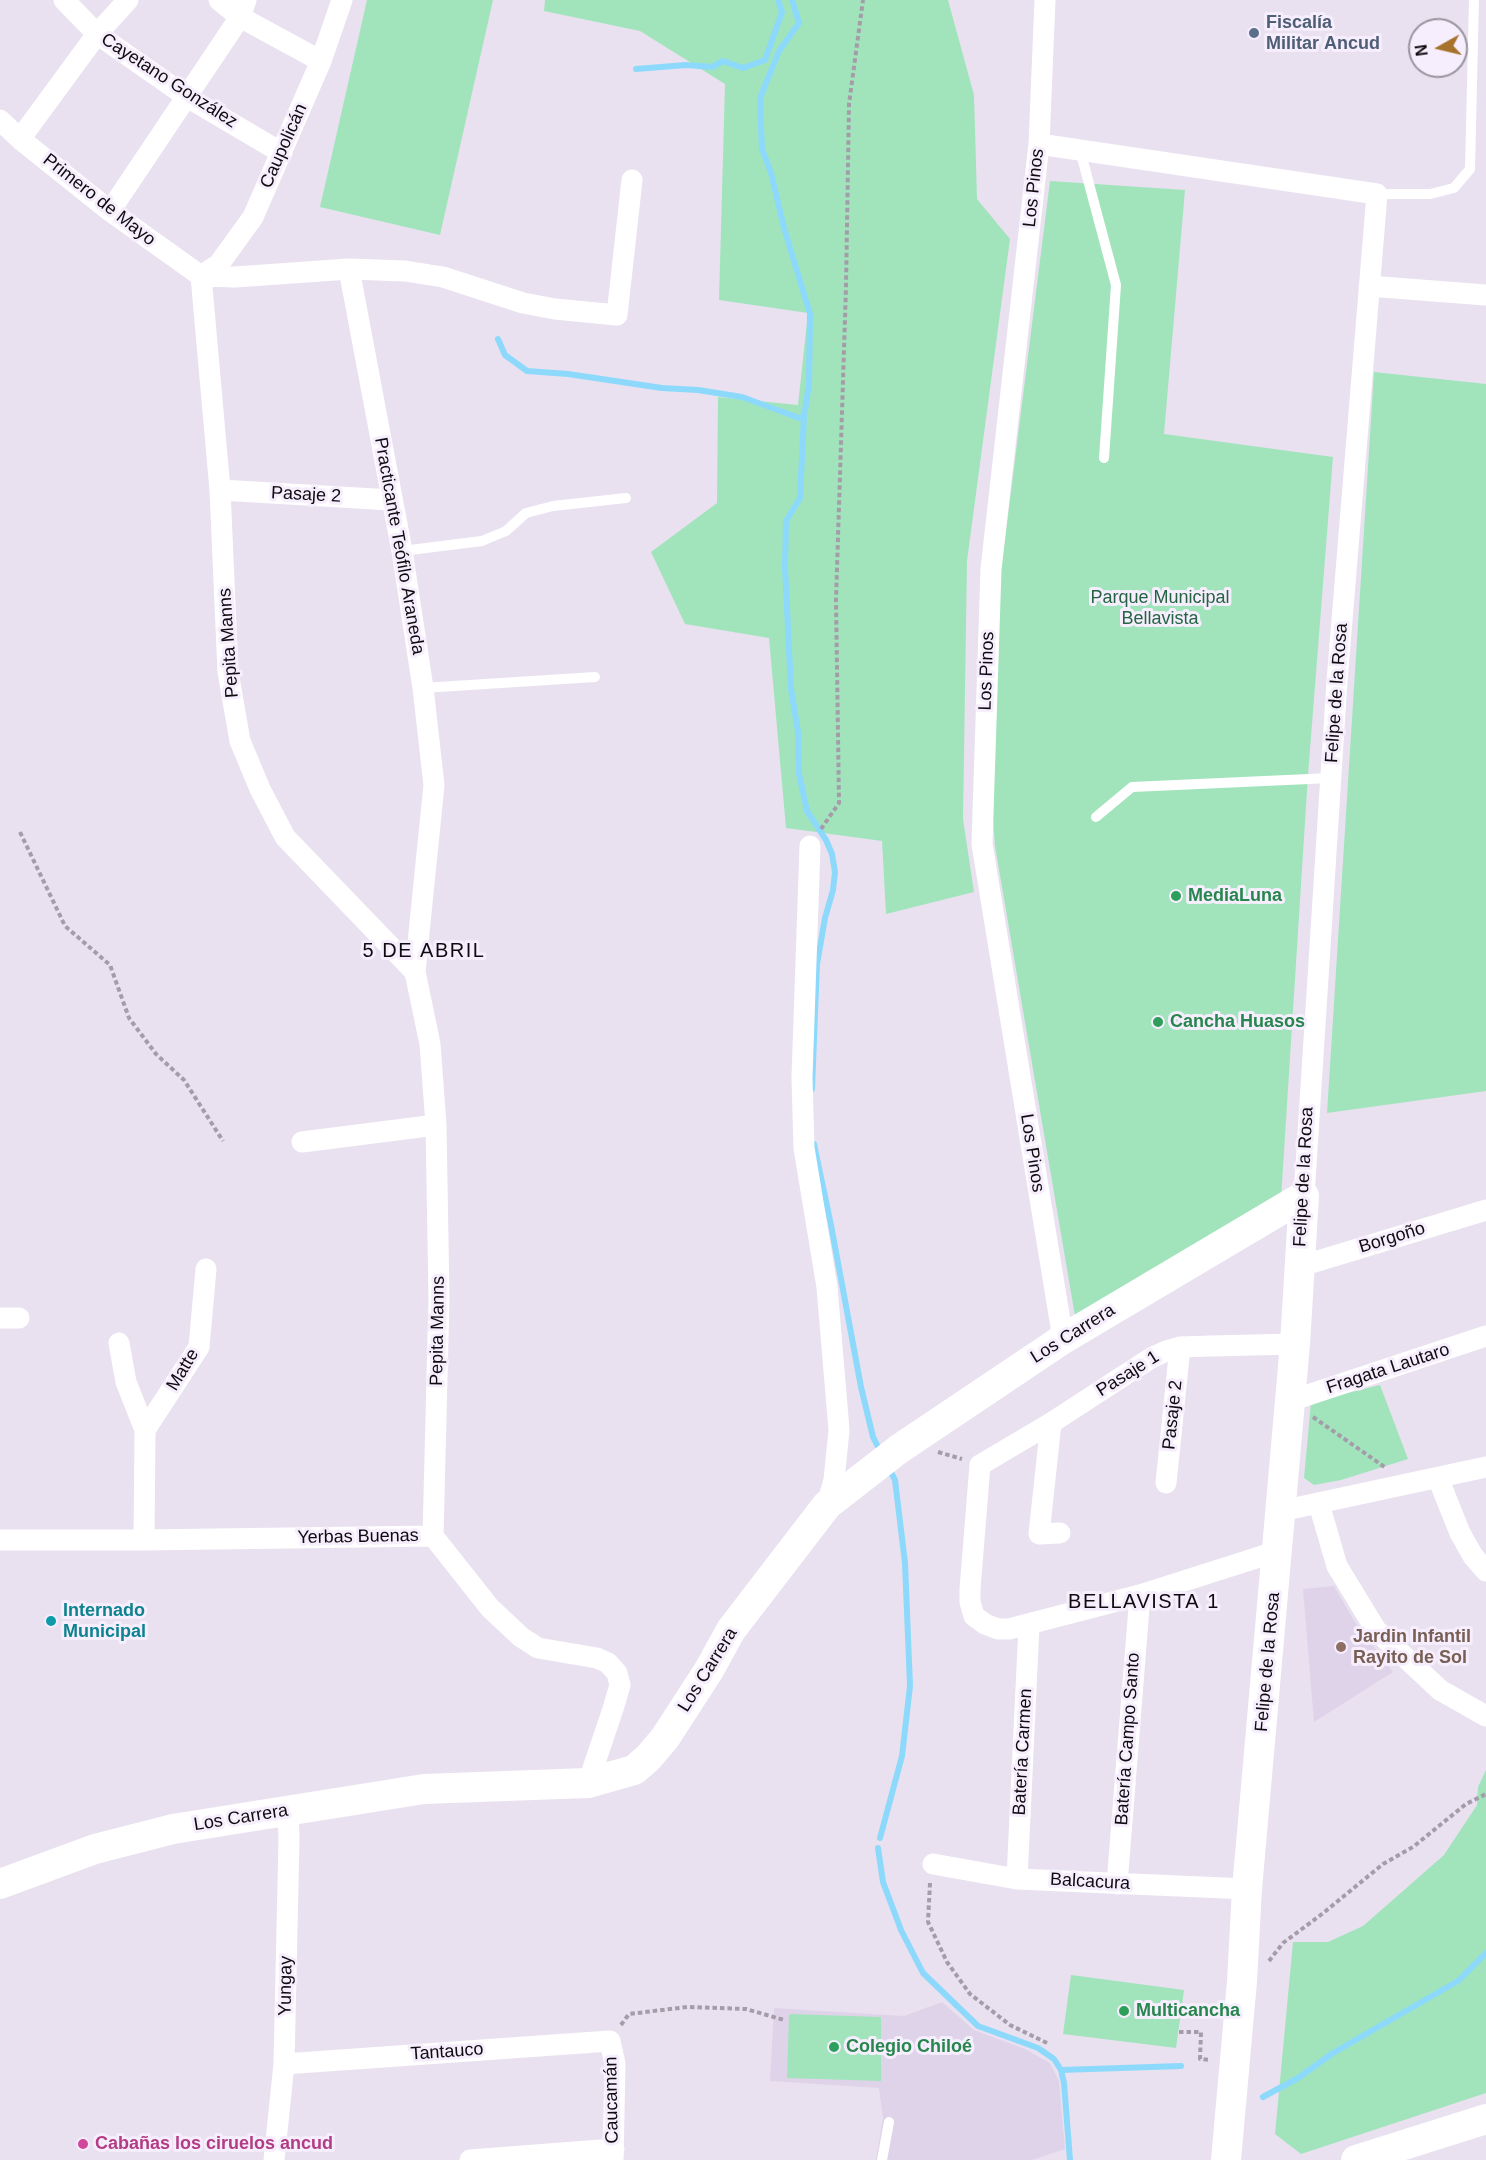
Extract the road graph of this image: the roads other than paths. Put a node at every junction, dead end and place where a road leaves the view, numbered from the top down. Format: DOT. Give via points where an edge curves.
graph roads {
  1 [pos="64,0"];
  2 [pos="128,0"];
  3 [pos="219,0"];
  4 [pos="342,0"];
  5 [pos="1045,0"];
  6 [pos="1474,0"];
  7 [pos="243,8"];
  8 [pos="97,34"];
  9 [pos="321,61"];
  10 [pos="187,97"];
  11 [pos="0,120"];
  12 [pos="20,139"];
  13 [pos="1039,144"];
  14 [pos="1080,150"];
  15 [pos="282,153"];
  16 [pos="632,180"];
  17 [pos="1377,194"];
  18 [pos="110,211"];
  19 [pos="349,269"];
  20 [pos="201,276"];
  21 [pos="1369,286"];
  22 [pos="1486,295"];
  23 [pos="1104,458"];
  24 [pos="220,490"];
  25 [pos="626,498"];
  26 [pos="392,500"];
  27 [pos="402,551"];
  28 [pos="596,677"];
  29 [pos="423,688"];
  30 [pos="1331,778"];
  31 [pos="1096,817"];
  32 [pos="810,846"];
  33 [pos="415,972"];
  34 [pos="436,1125"];
  35 [pos="302,1142"];
  36 [pos="1304,1196"];
  37 [pos="1486,1209"];
  38 [pos="1298,1267"];
  39 [pos="206,1269"];
  40 [pos="1486,1336"];
  41 [pos="1063,1339"];
  42 [pos="119,1343"];
  43 [pos="1295,1344"];
  44 [pos="1180,1347"];
  45 [pos="1300,1408"];
  46 [pos="1051,1423"];
  47 [pos="145,1430"];
  48 [pos="1486,1467"];
  49 [pos="1438,1478"];
  50 [pos="1166,1483"];
  51 [pos="1319,1504"];
  52 [pos="827,1505"];
  53 [pos="1281,1511"];
  54 [pos="1060,1533"];
  55 [pos="433,1536"];
  56 [pos="0,1540"];
  57 [pos="144,1540"];
  58 [pos="1278,1551"];
  59 [pos="1486,1571"];
  60 [pos="1140,1595"];
  61 [pos="1029,1625"];
  62 [pos="1486,1716"];
  63 [pos="588,1783"];
  64 [pos="288,1811"];
  65 [pos="933,1864"];
  66 [pos="1017,1879"];
  67 [pos="0,1884"];
  68 [pos="1117,1884"];
  69 [pos="1247,1889"];
  70 [pos="610,2041"];
  71 [pos="284,2064"];
  72 [pos="1486,2119"];
  73 [pos="889,2122"];
  74 [pos="613,2154"];
  75 [pos="274,2160"];
  76 [pos="470,2160"];
  77 [pos="882,2160"];
  78 [pos="1226,2160"];
  79 [pos="1356,2160"];
  1 -- 8 [label="street, Cayetano González"];
  2 -- 8 [label="street"];
  3 -- 7 [label="street"];
  4 -- 9 [label="street, Caupolicán"];
  5 -- 13 [label="street, Los Pinos"];
  6 -- 17 [label="lane" via="1470,169 1454,189 1430,194"];
  7 -- 9 [label="street"];
  7 -- 10 [label="street"];
  8 -- 10 [label="street, Cayetano González"];
  8 -- 12 [label="street"];
  9 -- 15 [label="street, Caupolicán"];
  10 -- 15 [label="street, Cayetano González"];
  10 -- 18 [label="street"];
  11 -- 12 [label="street, Primero de Mayo"];
  12 -- 18 [label="street, Primero de Mayo"];
  13 -- 14 [label="street"];
  13 -- 41 [label="street, Los Pinos" via="991,569 981,844"];
  14 -- 17 [label="street"];
  14 -- 23 [label="lane" via="1116,285"];
  15 -- 20 [label="street, Caupolicán" via="253,217 219,264"];
  16 -- 19 [label="street" via="617,315 523,303 443,277"];
  17 -- 21 [label="street, Felipe de la Rosa"];
  18 -- 20 [label="street, Primero de Mayo"];
  19 -- 20 [label="street" via="235,278"];
  19 -- 26 [label="street, Practicante Teófilo Araneda"];
  20 -- 24 [label="street, Pepita Manns"];
  21 -- 22 [label="street"];
  21 -- 30 [label="street, Felipe de la Rosa"];
  24 -- 26 [label="street, Pasaje 2"];
  24 -- 33 [label="street, Pepita Manns" via="228,672 240,741 285,837"];
  25 -- 27 [label="lane" via="553,506 526,513 506,531 482,541"];
  26 -- 27 [label="street, Practicante Teófilo Araneda"];
  27 -- 29 [label="street, Practicante Teófilo Araneda"];
  28 -- 29 [label="lane"];
  29 -- 33 [label="street, Practicante Teófilo Araneda" via="434,785"];
  30 -- 31 [label="lane" via="1132,787"];
  30 -- 36 [label="street, Felipe de la Rosa"];
  32 -- 52 [label="street" via="802,1077 804,1148 827,1287 839,1430"];
  33 -- 34 [label="street, Pepita Manns" via="430,1044"];
  34 -- 35 [label="street"];
  34 -- 55 [label="street, Pepita Manns" via="439,1299"];
  36 -- 38 [label="street, Felipe de la Rosa"];
  36 -- 41 [label="street, Los Carrera"];
  37 -- 38 [label="street, Borgoño"];
  38 -- 43 [label="street, Felipe de la Rosa"];
  39 -- 47 [label="street, Matte" via="198,1347"];
  40 -- 45 [label="street, Fragata Lautaro"];
  41 -- 52 [label="street, Los Carrera" via="904,1446"];
  42 -- 47 [label="street" via="126,1382"];
  43 -- 44 [label="street, Pasaje 1"];
  43 -- 45 [label="street, Felipe de la Rosa"];
  44 -- 46 [label="street, Pasaje 1" via="1151,1358"];
  44 -- 50 [label="street, Pasaje 2"];
  45 -- 53 [label="street, Felipe de la Rosa"];
  46 -- 54 [label="street" via="1039,1534"];
  46 -- 61 [label="street, Pasaje 1" via="980,1465 970,1589 974,1616 998,1629"];
  47 -- 57 [label="street"];
  48 -- 49 [label="street"];
  49 -- 51 [label="street"];
  49 -- 59 [label="street" via="1460,1533"];
  51 -- 53 [label="street"];
  51 -- 62 [label="street" via="1337,1566 1376,1630 1440,1690"];
  52 -- 63 [label="street, Los Carrera" via="731,1630 657,1748 634,1770"];
  53 -- 58 [label="street, Felipe de la Rosa"];
  55 -- 57 [label="street, Yerbas Buenas"];
  55 -- 63 [label="street, Yerbas Buenas" via="490,1608 521,1637 538,1648 597,1658 617,1673 620,1685"];
  56 -- 57 [label="street, Yerbas Buenas"];
  58 -- 60 [label="street"];
  58 -- 69 [label="street, Felipe de la Rosa"];
  60 -- 61 [label="street"];
  60 -- 68 [label="street, Batería Campo Santo"];
  61 -- 66 [label="street, Batería Carmen"];
  63 -- 64 [label="street, Los Carrera" via="424,1789"];
  64 -- 67 [label="street, Los Carrera" via="173,1829 106,1846"];
  64 -- 71 [label="street, Yungay"];
  65 -- 66 [label="street, Balcacura"];
  66 -- 68 [label="street, Balcacura"];
  68 -- 69 [label="street, Balcacura"];
  69 -- 78 [label="street, Felipe de la Rosa"];
  70 -- 71 [label="street, Tantauco"];
  70 -- 74 [label="street, Caucamán" via="615,2064"];
  71 -- 75 [label="street, Yungay"];
  72 -- 79 [label="street"];
  73 -- 77 [label="lane"];
  74 -- 76 [label="street"];
}
